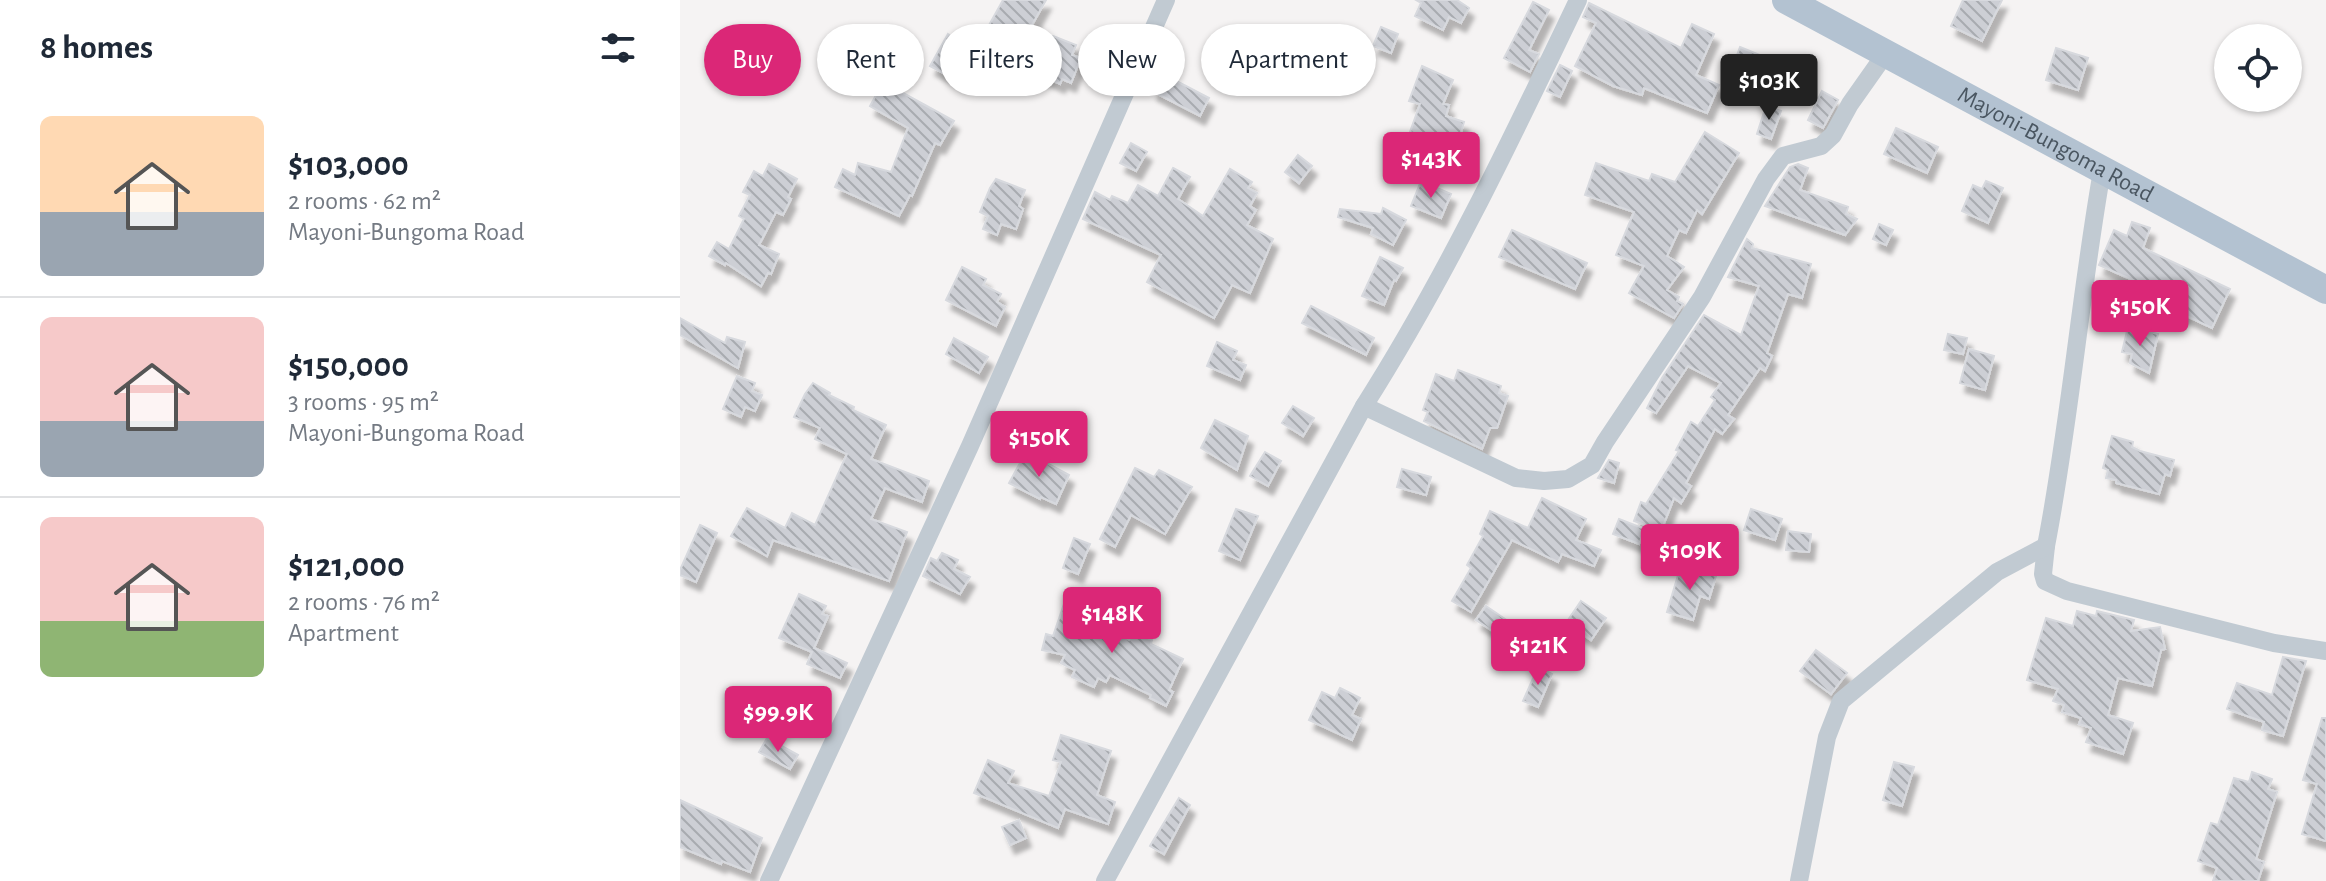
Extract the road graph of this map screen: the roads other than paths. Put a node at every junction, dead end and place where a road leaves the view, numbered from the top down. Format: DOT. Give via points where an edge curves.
graph roads {
  1 [pos="1166,0"];
  2 [pos="1578,0"];
  3 [pos="1786,0"];
  4 [pos="1886,53"];
  5 [pos="2102,171"];
  6 [pos="2326,290"];
  7 [pos="1364,406"];
  8 [pos="2046,546"];
  9 [pos="2326,651"];
  10 [pos="769,881"];
  11 [pos="1105,881"];
  12 [pos="1799,881"];
  1 -- 10 [label="street" via="976,433"];
  2 -- 7 [label="street" via="1509,144"];
  3 -- 4 [label="main road, Mayoni-Bungoma Road"];
  4 -- 5 [label="main road, Mayoni-Bungoma Road"];
  4 -- 7 [label="street" via="1833,135 1821,146 1783,156 1766,179 1702,297 1592,465 1568,479 1516,478"];
  5 -- 6 [label="main road, Mayoni-Bungoma Road"];
  5 -- 8 [label="street"];
  7 -- 11 [label="street"];
  8 -- 9 [label="street" via="2045,581 2067,591"];
  8 -- 12 [label="street" via="1997,572 1841,701 1827,737"];
}
